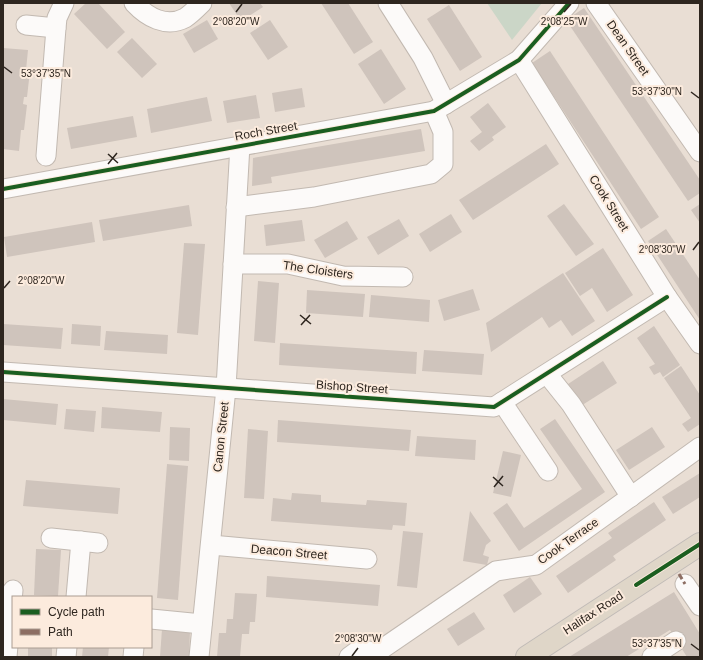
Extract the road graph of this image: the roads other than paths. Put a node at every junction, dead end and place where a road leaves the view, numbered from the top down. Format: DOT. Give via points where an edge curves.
graph roads {
  1 [pos="64,3"];
  2 [pos="134,3"];
  3 [pos="202,3"];
  4 [pos="388,3"];
  5 [pos="569,3"];
  6 [pos="596,3"];
  7 [pos="26,25"];
  8 [pos="56,28"];
  9 [pos="520,60"];
  10 [pos="440,108"];
  11 [pos="240,145"];
  12 [pos="700,152"];
  13 [pos="46,156"];
  14 [pos="3,189"];
  15 [pos="236,207"];
  16 [pos="233,264"];
  17 [pos="403,277"];
  18 [pos="667,297"];
  19 [pos="700,344"];
  20 [pos="3,372"];
  21 [pos="547,374"];
  22 [pos="226,388"];
  23 [pos="502,402"];
  24 [pos="700,447"];
  25 [pos="548,471"];
  26 [pos="632,497"];
  27 [pos="51,538"];
  28 [pos="700,544"];
  29 [pos="210,545"];
  30 [pos="367,559"];
  31 [pos="685,584"];
  32 [pos="76,596"];
  33 [pos="12,602"];
  34 [pos="700,606"];
  35 [pos="152,619"];
  36 [pos="202,624"];
  37 [pos="676,640"];
  38 [pos="354,653"];
  39 [pos="7,657"];
  40 [pos="199,657"];
  41 [pos="527,657"];
  42 [pos="652,657"];
  1 -- 8 [label="street" via="57,18"];
  2 -- 3 [label="street" via="156,20 171,22 185,18"];
  4 -- 10 [label="street" via="423,58"];
  5 -- 9 [label="street, Roch Street"];
  6 -- 12 [label="street, Dean Street"];
  7 -- 8 [label="street"];
  8 -- 13 [label="street"];
  9 -- 10 [label="street, Roch Street"];
  9 -- 18 [label="street, Cook Street"];
  10 -- 11 [label="street, Roch Street"];
  10 -- 15 [label="street" via="444,132 443,164 431,174 314,197"];
  11 -- 14 [label="street, Roch Street"];
  11 -- 15 [label="street, Canon Street"];
  15 -- 16 [label="street, Canon Street"];
  16 -- 17 [label="street, The Cloisters" via="288,264 343,276"];
  16 -- 22 [label="street, Canon Street"];
  18 -- 19 [label="street, Cook Street"];
  18 -- 21 [label="street, Bishop Street"];
  20 -- 22 [label="street, Bishop Street"];
  21 -- 23 [label="street, Bishop Street"];
  21 -- 26 [label="street" via="572,404"];
  22 -- 23 [label="street, Bishop Street" via="494,407"];
  22 -- 29 [label="street, Canon Street"];
  23 -- 25 [label="street"];
  24 -- 26 [label="street, Cook Terrace"];
  26 -- 38 [label="street, Cook Terrace" via="536,565 496,571 376,653"];
  27 -- 32 [label="street" via="90,542"];
  28 -- 41 [label="highway, Halifax Road"];
  29 -- 30 [label="street, Deacon Street"];
  29 -- 36 [label="street, Canon Street"];
  31 -- 34 [label="street"];
  33 -- 39 [label="street"];
  35 -- 36 [label="street"];
  36 -- 40 [label="street, Canon Street"];
  37 -- 42 [label="street"];
}
